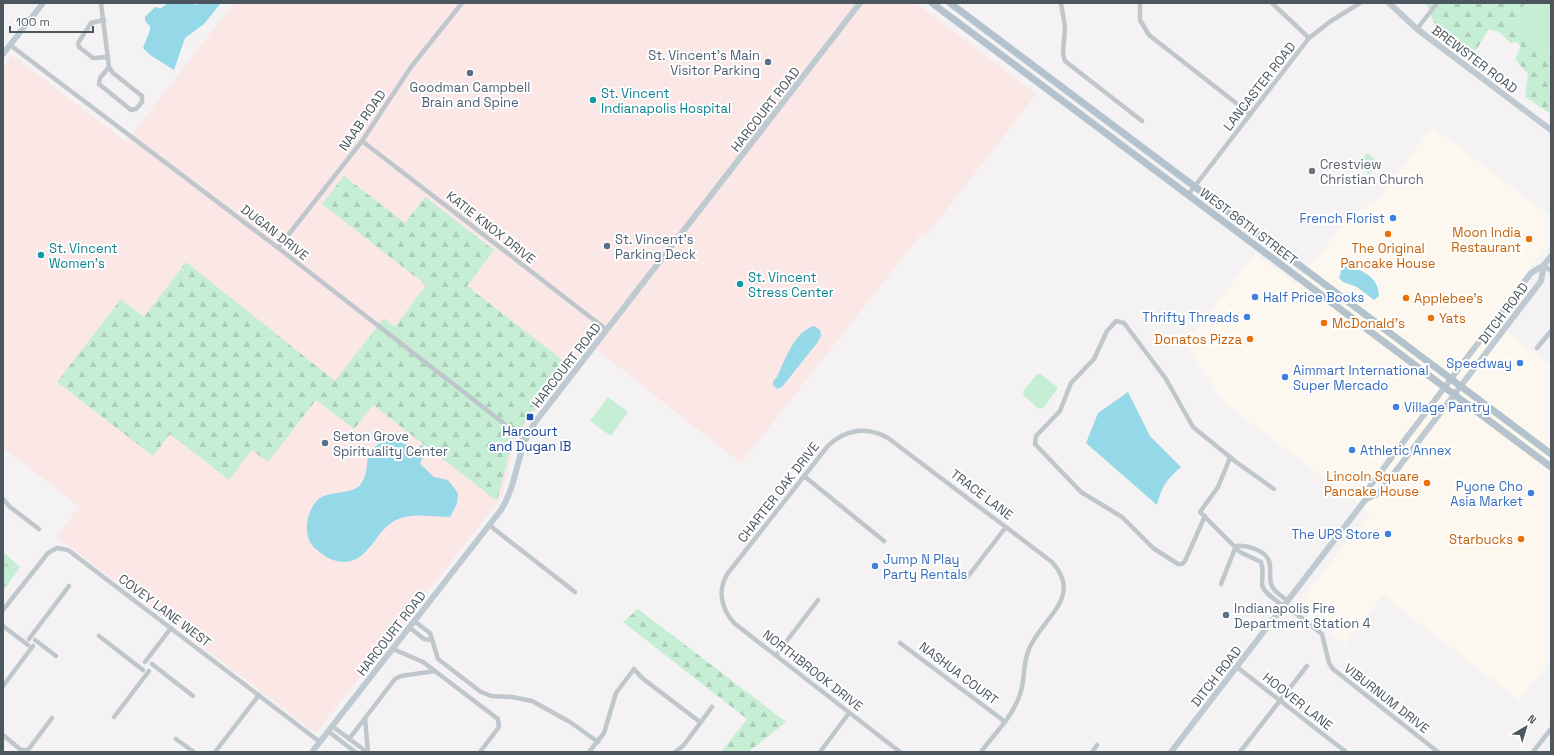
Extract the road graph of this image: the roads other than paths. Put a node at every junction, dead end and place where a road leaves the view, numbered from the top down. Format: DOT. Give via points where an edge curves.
graph roads {
  1 [pos="43,3"];
  2 [pos="101,3"];
  3 [pos="462,3"];
  4 [pos="860,3"];
  5 [pos="932,3"];
  6 [pos="950,3"];
  7 [pos="1061,3"];
  8 [pos="1140,3"];
  9 [pos="1272,3"];
  10 [pos="1360,3"];
  11 [pos="1389,3"];
  12 [pos="1437,3"];
  13 [pos="104,20"];
  14 [pos="1417,29"];
  15 [pos="1309,38"];
  16 [pos="10,45"];
  17 [pos="3,54"];
  18 [pos="108,57"];
  19 [pos="109,67"];
  20 [pos="1250,114"];
  21 [pos="1142,121"];
  22 [pos="1551,130"];
  23 [pos="362,141"];
  24 [pos="1195,186"];
  25 [pos="1188,195"];
  26 [pos="278,248"];
  27 [pos="1551,256"];
  28 [pos="1544,265"];
  29 [pos="1551,271"];
  30 [pos="607,330"];
  31 [pos="1551,331"];
  32 [pos="1537,348"];
  33 [pos="1451,379"];
  34 [pos="1460,386"];
  35 [pos="1445,388"];
  36 [pos="1454,395"];
  37 [pos="877,432"];
  38 [pos="524,439"];
  39 [pos="1551,454"];
  40 [pos="1230,458"];
  41 [pos="1551,467"];
  42 [pos="804,476"];
  43 [pos="1274,489"];
  44 [pos="3,499"];
  45 [pos="1366,499"];
  46 [pos="1202,514"];
  47 [pos="489,525"];
  48 [pos="1006,527"];
  49 [pos="39,529"];
  50 [pos="884,541"];
  51 [pos="1236,546"];
  52 [pos="1254,549"];
  53 [pos="1252,556"];
  54 [pos="966,579"];
  55 [pos="1221,584"];
  56 [pos="69,586"];
  57 [pos="575,592"];
  58 [pos="722,599"];
  59 [pos="818,600"];
  60 [pos="1285,604"];
  61 [pos="5,608"];
  62 [pos="414,621"];
  63 [pos="3,626"];
  64 [pos="409,627"];
  65 [pos="171,628"];
  66 [pos="98,636"];
  67 [pos="29,639"];
  68 [pos="35,640"];
  69 [pos="431,640"];
  70 [pos="900,643"];
  71 [pos="31,646"];
  72 [pos="392,649"];
  73 [pos="776,655"];
  74 [pos="56,656"];
  75 [pos="145,662"];
  76 [pos="152,664"];
  77 [pos="1307,666"];
  78 [pos="1237,667"];
  79 [pos="144,670"];
  80 [pos="149,671"];
  81 [pos="435,671"];
  82 [pos="3,686"];
  83 [pos="259,695"];
  84 [pos="193,696"];
  85 [pos="1280,700"];
  86 [pos="712,707"];
  87 [pos="849,713"];
  88 [pos="114,717"];
  89 [pos="52,718"];
  90 [pos="365,718"];
  91 [pos="700,722"];
  92 [pos="1004,722"];
  93 [pos="332,726"];
  94 [pos="1551,729"];
  95 [pos="328,732"];
  96 [pos="3,735"];
  97 [pos="176,739"];
  98 [pos="349,739"];
  99 [pos="320,742"];
  100 [pos="598,742"];
  101 [pos="1097,745"];
  102 [pos="194,752"];
  103 [pos="215,752"];
  104 [pos="312,752"];
  105 [pos="355,752"];
  106 [pos="367,752"];
  107 [pos="480,752"];
  108 [pos="589,752"];
  109 [pos="675,752"];
  110 [pos="820,752"];
  111 [pos="900,752"];
  112 [pos="981,752"];
  113 [pos="1092,752"];
  114 [pos="1171,752"];
  115 [pos="1240,752"];
  116 [pos="1346,752"];
  117 [pos="1438,752"];
  118 [pos="1533,752"];
  1 -- 16 [label="street"];
  2 -- 13 [label="street"];
  3 -- 23 [label="street, NAAB ROAD" via="411,68"];
  4 -- 30 [label="street, HARCOURT ROAD"];
  5 -- 25 [label="main road, WEST 86TH STREET"];
  6 -- 24 [label="main road, WEST 86TH STREET"];
  7 -- 21 [label="street" via="1065,27 1065,61"];
  8 -- 20 [label="street" via="1142,27 1149,35"];
  9 -- 15 [label="street"];
  10 -- 15 [label="street, LANCASTER ROAD"];
  11 -- 14 [label="street, BREWSTER ROAD"];
  12 -- 14 [label="street"];
  13 -- 18 [label="street"];
  13 -- 18 [label="street" via="91,23 78,43 79,47 94,58"];
  14 -- 22 [label="street, BREWSTER ROAD"];
  15 -- 20 [label="street, LANCASTER ROAD"];
  16 -- 17 [label="street"];
  16 -- 26 [label="street, DUGAN DRIVE"];
  18 -- 19 [label="street"];
  19 -- 19 [label="street" via="142,96 142,101 136,109 131,110 99,84 99,80"];
  20 -- 24 [label="street, LANCASTER ROAD"];
  23 -- 26 [label="street, NAAB ROAD"];
  23 -- 30 [label="street, KATIE KNOX DRIVE"];
  24 -- 25 [label="street, LANCASTER ROAD"];
  24 -- 33 [label="main road, WEST 86TH STREET"];
  25 -- 35 [label="main road, WEST 86TH STREET"];
  26 -- 38 [label="street, DUGAN DRIVE"];
  27 -- 28 [label="street, DITCH ROAD"];
  28 -- 29 [label="street"];
  28 -- 33 [label="street, DITCH ROAD" via="1531,273"];
  28 -- 34 [label="street, DITCH ROAD" via="1541,281"];
  30 -- 38 [label="street, HARCOURT ROAD"];
  31 -- 32 [label="street"];
  33 -- 34 [label="main road, WEST 86TH STREET"];
  33 -- 35 [label="street, DITCH ROAD"];
  34 -- 36 [label="street, DITCH ROAD"];
  34 -- 39 [label="main road, WEST 86TH STREET"];
  35 -- 36 [label="main road, WEST 86TH STREET"];
  35 -- 45 [label="street, DITCH ROAD" via="1370,486"];
  36 -- 41 [label="main road, WEST 86TH STREET"];
  36 -- 45 [label="street, DITCH ROAD" via="1379,493"];
  37 -- 42 [label="street, CHARTER OAK DRIVE" via="857,430 839,436"];
  37 -- 48 [label="street, TRACE LANE"];
  38 -- 47 [label="street, HARCOURT ROAD" via="512,487 504,505"];
  40 -- 43 [label="street"];
  40 -- 46 [label="street" via="1218,487"];
  40 -- 46 [label="street" via="1192,426 1166,379 1124,323 1119,320 1109,329 1093,360 1071,383 1062,408 1034,440 1036,446 1081,492 1122,517 1156,549 1178,564 1185,561"];
  42 -- 50 [label="street"];
  42 -- 58 [label="street, CHARTER OAK DRIVE" via="728,573 722,585"];
  44 -- 49 [label="street" via="10,508"];
  45 -- 60 [label="street, DITCH ROAD"];
  46 -- 51 [label="street"];
  47 -- 57 [label="street"];
  47 -- 62 [label="street, HARCOURT ROAD"];
  48 -- 54 [label="street"];
  48 -- 92 [label="street, TRACE LANE" via="1052,562 1059,570 1064,583 1060,605 1030,647 1020,694"];
  51 -- 52 [label="street" via="1244,545"];
  51 -- 53 [label="street" via="1240,552"];
  51 -- 55 [label="street"];
  52 -- 53 [label="street"];
  52 -- 60 [label="street" via="1263,553 1269,561 1269,580"];
  53 -- 60 [label="street" via="1261,562 1263,567 1262,586 1268,594"];
  56 -- 67 [label="street"];
  58 -- 73 [label="street, NORTHBROOK DRIVE" via="727,614 734,623"];
  59 -- 73 [label="street"];
  60 -- 78 [label="street, DITCH ROAD"];
  60 -- 117 [label="street, VIBURNUM DRIVE" via="1322,634 1332,669"];
  61 -- 65 [label="street, COVEY LANE WEST" via="46,555 62,548"];
  62 -- 64 [label="street, HARCOURT ROAD"];
  62 -- 69 [label="street" via="430,633"];
  63 -- 71 [label="street"];
  64 -- 69 [label="street" via="424,639"];
  64 -- 72 [label="street, HARCOURT ROAD"];
  65 -- 75 [label="street"];
  65 -- 83 [label="street, COVEY LANE WEST"];
  66 -- 79 [label="street"];
  67 -- 68 [label="street"];
  67 -- 71 [label="street"];
  68 -- 71 [label="street"];
  68 -- 74 [label="street"];
  69 -- 100 [label="street" via="438,659 481,692 491,696 512,696 532,701 570,722"];
  70 -- 92 [label="street, NASHUA COURT"];
  71 -- 82 [label="street"];
  72 -- 81 [label="street" via="420,660"];
  72 -- 93 [label="street, HARCOURT ROAD"];
  73 -- 87 [label="street, NORTHBROOK DRIVE"];
  75 -- 76 [label="street"];
  75 -- 79 [label="street" via="142,666"];
  76 -- 80 [label="street"];
  76 -- 84 [label="street"];
  77 -- 85 [label="street"];
  78 -- 85 [label="street, HOOVER LANE"];
  78 -- 114 [label="street, DITCH ROAD"];
  79 -- 80 [label="street"];
  80 -- 88 [label="street"];
  81 -- 90 [label="street" via="396,678"];
  81 -- 107 [label="street" via="498,719 499,728"];
  83 -- 99 [label="street, COVEY LANE WEST"];
  83 -- 103 [label="street"];
  85 -- 115 [label="street"];
  85 -- 116 [label="street, HOOVER LANE"];
  86 -- 91 [label="street"];
  87 -- 110 [label="street"];
  87 -- 111 [label="street, NORTHBROOK DRIVE"];
  89 -- 96 [label="street" via="28,750 21,750"];
  90 -- 98 [label="street"];
  90 -- 106 [label="street"];
  91 -- 100 [label="street" via="642,678 634,669 615,695 604,733"];
  91 -- 109 [label="street" via="684,745"];
  92 -- 112 [label="street"];
  93 -- 95 [label="street, HARCOURT ROAD"];
  93 -- 98 [label="street"];
  94 -- 118 [label="street"];
  95 -- 99 [label="street, HARCOURT ROAD"];
  95 -- 105 [label="street"];
  97 -- 102 [label="street"];
  98 -- 106 [label="street"];
  99 -- 104 [label="street, HARCOURT ROAD"];
  100 -- 108 [label="street"];
  101 -- 113 [label="street"];
}
